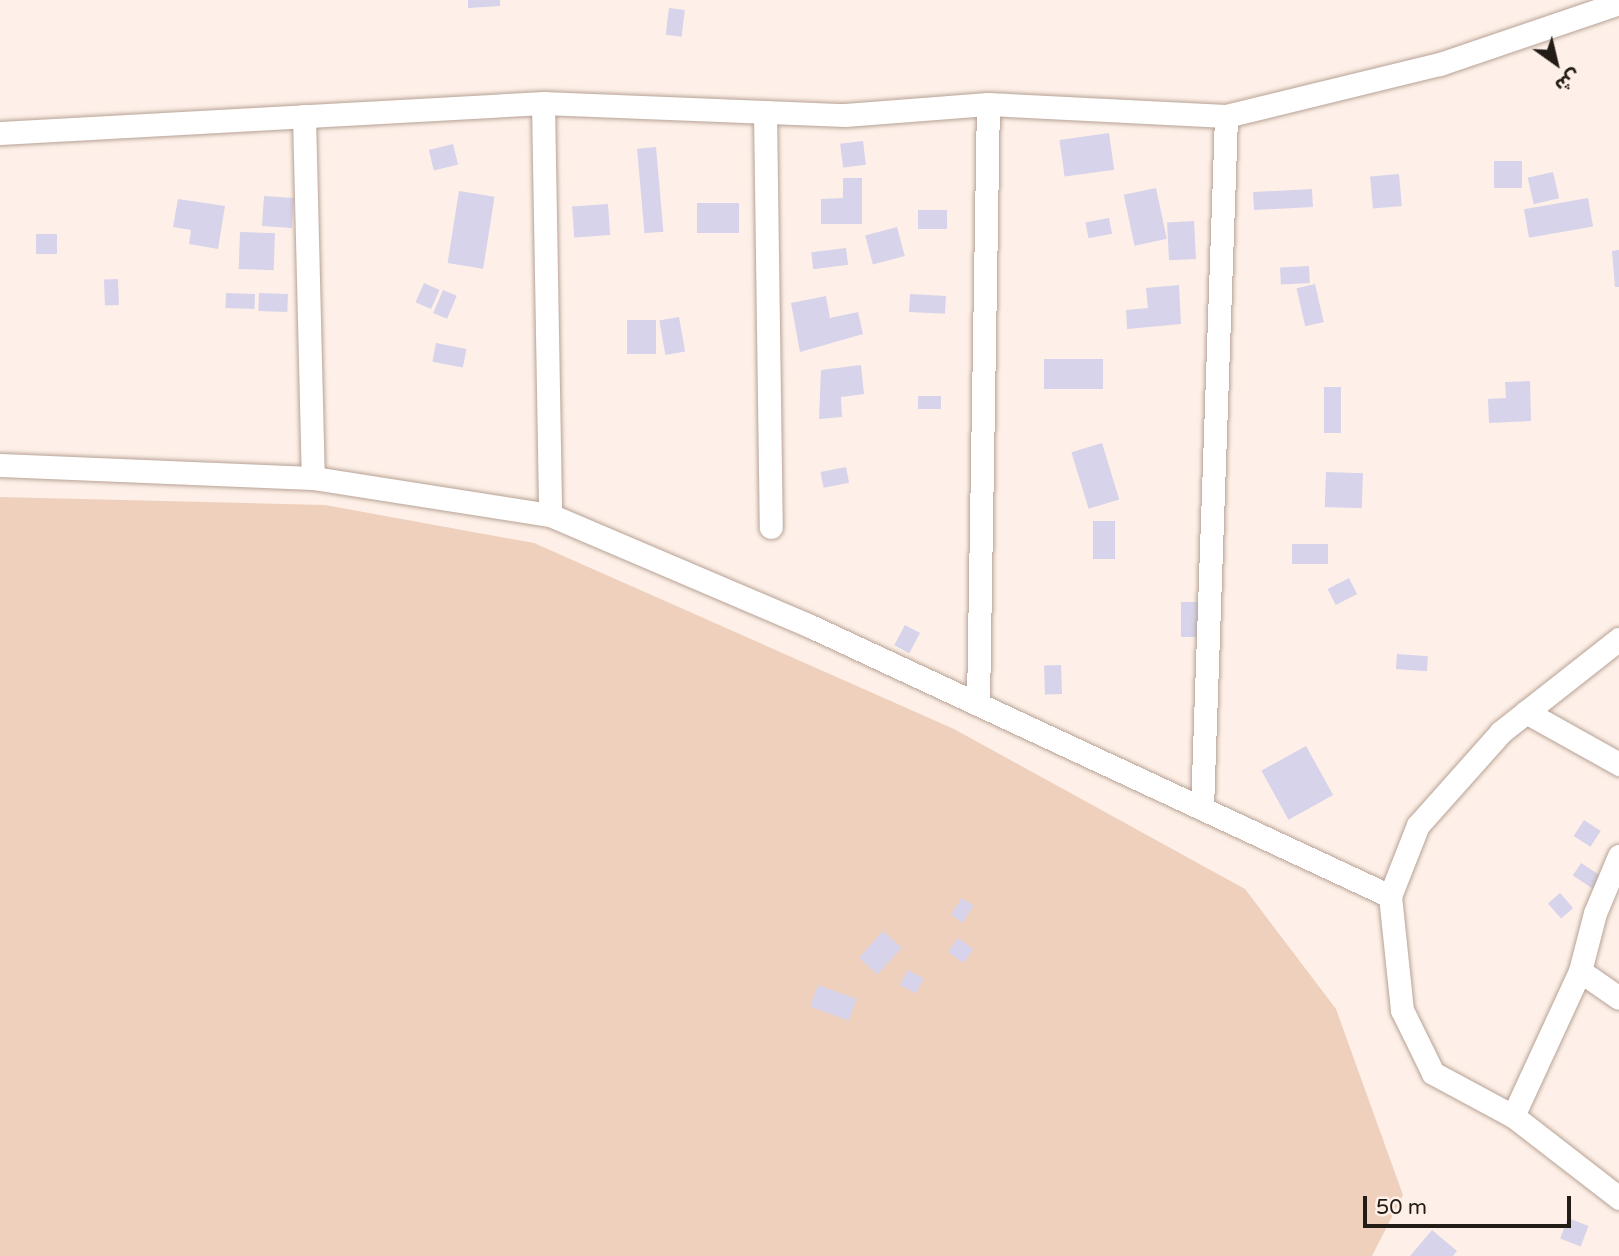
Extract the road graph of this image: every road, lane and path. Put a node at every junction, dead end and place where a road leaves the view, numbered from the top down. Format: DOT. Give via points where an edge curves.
graph roads {
  1 [pos="1619,3"];
  2 [pos="543,103"];
  3 [pos="988,104"];
  4 [pos="765,112"];
  5 [pos="304,116"];
  6 [pos="1226,116"];
  7 [pos="0,134"];
  8 [pos="0,465"];
  9 [pos="313,478"];
  10 [pos="550,515"];
  11 [pos="771,527"];
  12 [pos="1619,639"];
  13 [pos="978,704"];
  14 [pos="1526,712"];
  15 [pos="1619,764"];
  16 [pos="1202,808"];
  17 [pos="1619,856"];
  18 [pos="1390,896"];
  19 [pos="1580,971"];
  20 [pos="1619,998"];
  21 [pos="1513,1116"];
  22 [pos="1619,1198"];
  1 -- 6 [label="street" via="1440,64"];
  2 -- 4 [label="street"];
  2 -- 5 [label="street"];
  2 -- 10 [label="street"];
  3 -- 4 [label="street" via="845,115"];
  3 -- 6 [label="street"];
  3 -- 13 [label="street"];
  4 -- 11 [label="street"];
  5 -- 7 [label="street"];
  5 -- 9 [label="street"];
  6 -- 16 [label="street"];
  8 -- 9 [label="street"];
  9 -- 10 [label="street"];
  10 -- 13 [label="street"];
  12 -- 14 [label="street"];
  13 -- 16 [label="street"];
  14 -- 15 [label="street"];
  14 -- 18 [label="street" via="1501,732 1419,825"];
  16 -- 18 [label="street"];
  17 -- 19 [label="street" via="1595,914"];
  18 -- 21 [label="street" via="1402,1010 1433,1073"];
  19 -- 20 [label="street"];
  19 -- 21 [label="street"];
  21 -- 22 [label="street"];
}
